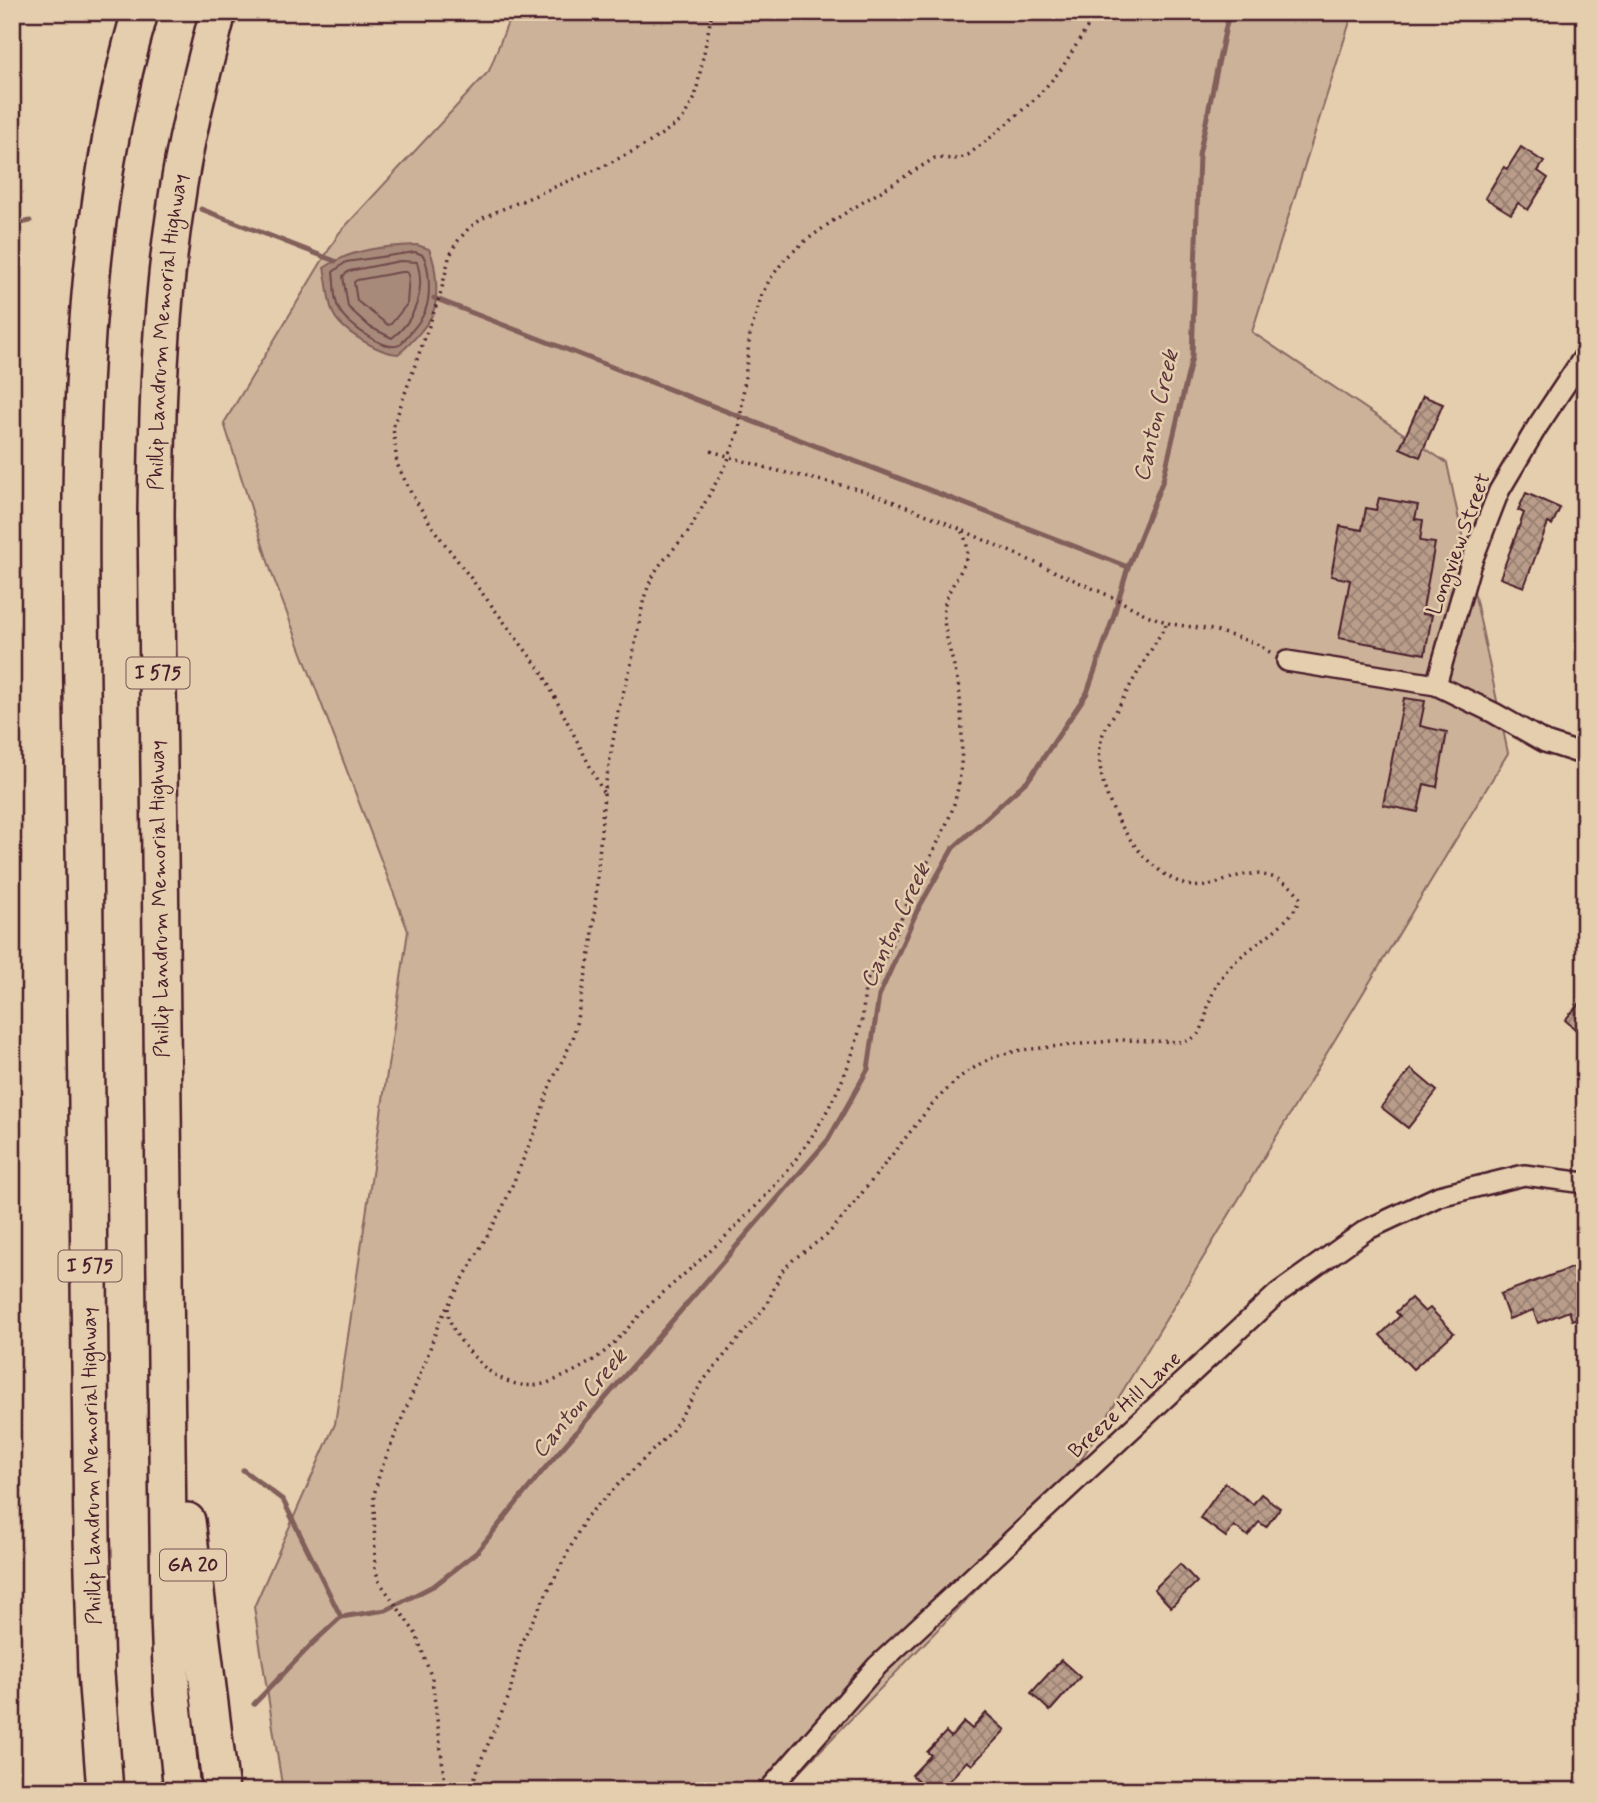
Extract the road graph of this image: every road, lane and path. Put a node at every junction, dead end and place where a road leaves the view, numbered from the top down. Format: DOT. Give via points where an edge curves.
graph roads {
  1 [pos="140,12"];
  2 [pos="218,12"];
  3 [pos="712,12"];
  4 [pos="1097,12"];
  5 [pos="1585,355"];
  6 [pos="711,451"];
  7 [pos="729,457"];
  8 [pos="960,529"];
  9 [pos="1167,623"];
  10 [pos="1287,662"];
  11 [pos="1436,685"];
  12 [pos="1585,755"];
  13 [pos="604,794"];
  14 [pos="1585,1183"];
  15 [pos="449,1303"];
  16 [pos="164,1340"];
  17 [pos="96,1673"];
  18 [pos="97,1791"];
  19 [pos="106,1791"];
  20 [pos="183,1791"];
  21 [pos="221,1791"];
  22 [pos="446,1791"];
  23 [pos="470,1791"];
  24 [pos="768,1791"];
  1 -- 17 [label="highway, Phillip Landrum Memorial Highway / I 575" via="100,200 83,381 80,551"];
  2 -- 16 [label="highway, Phillip Landrum Memorial Highway / I 575" via="176,201 157,405"];
  3 -- 13 [label="path" via="695,98 681,121 600,168 486,216 456,243 393,427 397,464 411,494 542,672"];
  4 -- 7 [label="path" via="1060,71 995,134 958,159 935,158 834,220 785,259 762,294 747,354 739,430"];
  5 -- 11 [label="street, Longview Street" via="1499,491 1470,566"];
  6 -- 7 [label="path"];
  7 -- 8 [label="path" via="858,489"];
  7 -- 13 [label="path" via="705,505 658,567 644,598"];
  8 -- 9 [label="path"];
  8 -- 15 [label="path" via="967,539 965,564 943,606 961,705 960,760 952,810 886,956 869,976 854,1053 814,1133 768,1192 721,1239 600,1355 574,1370 545,1383 523,1386 495,1376 462,1343 447,1312"];
  9 -- 10 [label="path" via="1255,643"];
  9 -- 23 [label="path" via="1103,733 1100,763 1119,821 1133,846 1178,882 1207,887 1249,874 1262,875 1292,888 1300,899 1297,906 1226,972 1193,1038 1185,1042 1121,1040 996,1056 960,1077 933,1103 827,1235 782,1271 766,1306 703,1381 666,1438 586,1517 522,1641 509,1696"];
  10 -- 11 [label="street"];
  11 -- 12 [label="street" via="1545,742"];
  13 -- 15 [label="path" via="592,943 573,1039 550,1085 503,1207"];
  14 -- 24 [label="street, Breeze Hill Lane" via="1524,1175 1439,1196 1366,1230 1278,1293 877,1667"];
  15 -- 22 [label="path" via="380,1472 373,1514 379,1581 416,1634 432,1679"];
  16 -- 20 [label="highway, Phillip Landrum Memorial Highway / I 575" via="172,1694"];
  16 -- 21 [label="highway, GA 20"];
  17 -- 18 [label="highway"];
  17 -- 19 [label="highway, Phillip Landrum Memorial Highway / I 575"];
}
